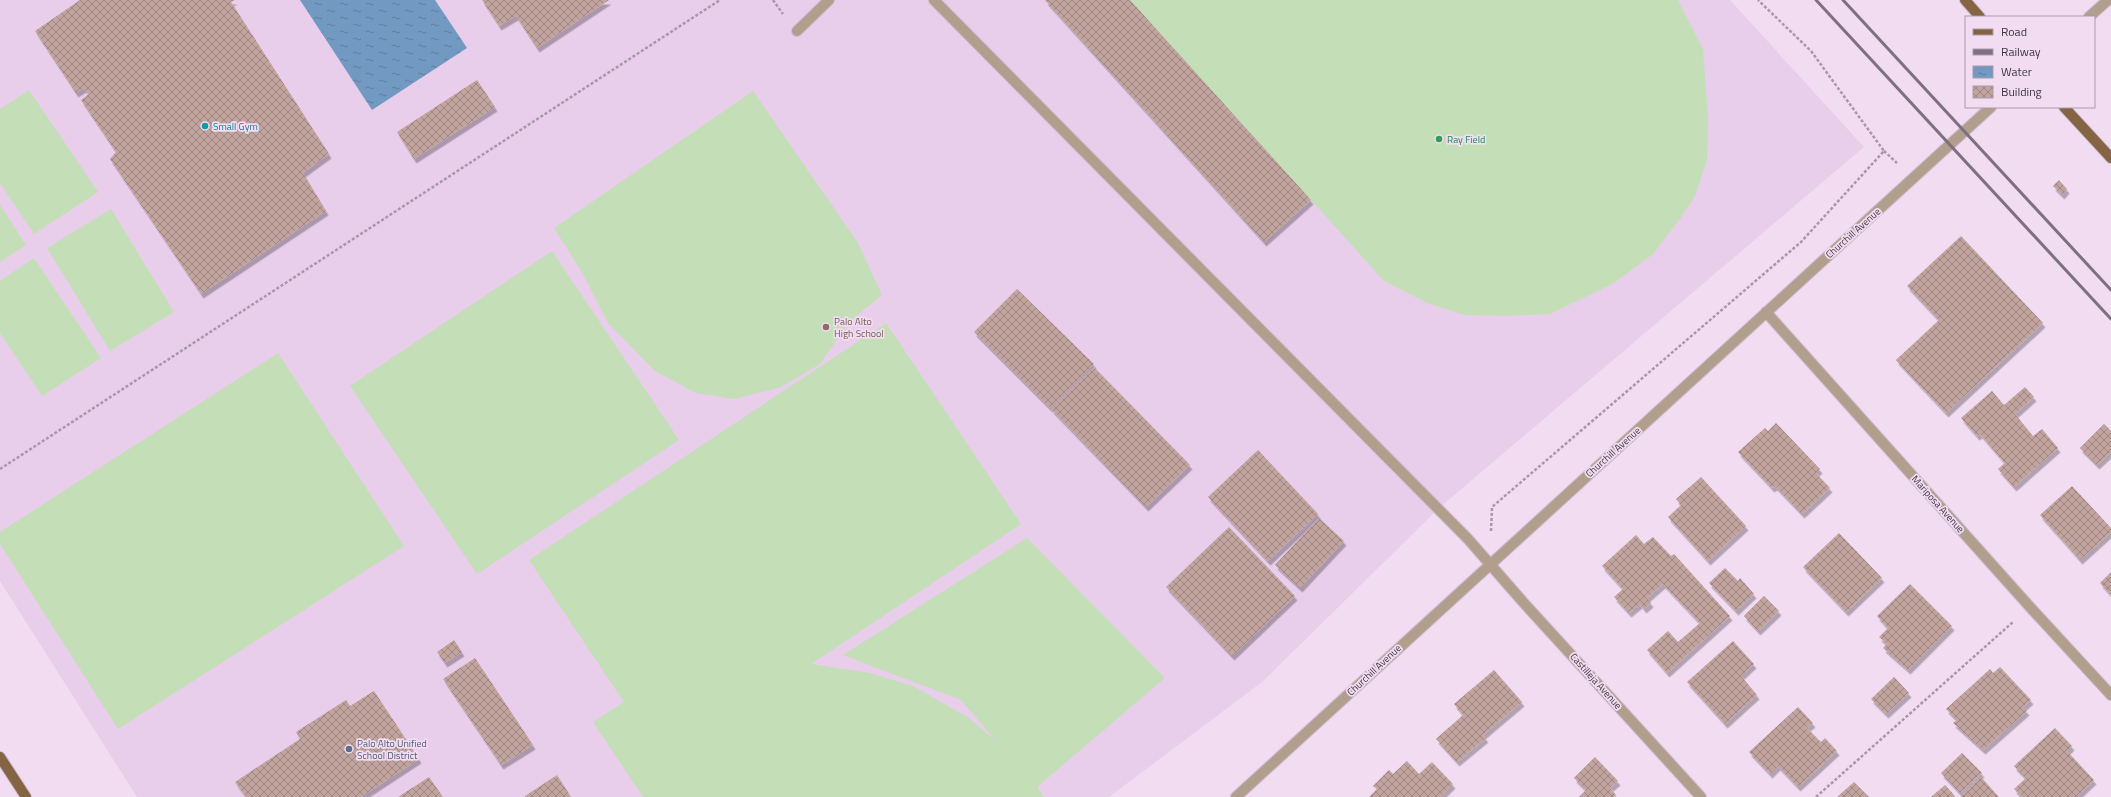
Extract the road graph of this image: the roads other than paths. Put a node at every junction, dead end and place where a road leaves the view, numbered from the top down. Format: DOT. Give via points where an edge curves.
graph roads {
  1 [pos="830,0"];
  2 [pos="934,0"];
  3 [pos="1965,0"];
  4 [pos="2108,0"];
  5 [pos="1979,16"];
  6 [pos="2090,16"];
  7 [pos="797,32"];
  8 [pos="1990,108"];
  9 [pos="2065,108"];
  10 [pos="2111,158"];
  11 [pos="1766,312"];
  12 [pos="1491,565"];
  13 [pos="2111,695"];
  14 [pos="0,757"];
  15 [pos="26,797"];
  16 [pos="1236,797"];
  17 [pos="1701,797"];
  1 -- 7 [label="street"];
  2 -- 12 [label="street, Castilleja Avenue" via="1439,508"];
  3 -- 5 [label="main road"];
  4 -- 6 [label="street"];
  8 -- 11 [label="street, Churchill Avenue"];
  9 -- 10 [label="main road"];
  11 -- 12 [label="street, Churchill Avenue"];
  11 -- 13 [label="street, Mariposa Avenue"];
  12 -- 16 [label="street, Churchill Avenue"];
  12 -- 17 [label="street, Castilleja Avenue"];
  14 -- 15 [label="main road"];
}
